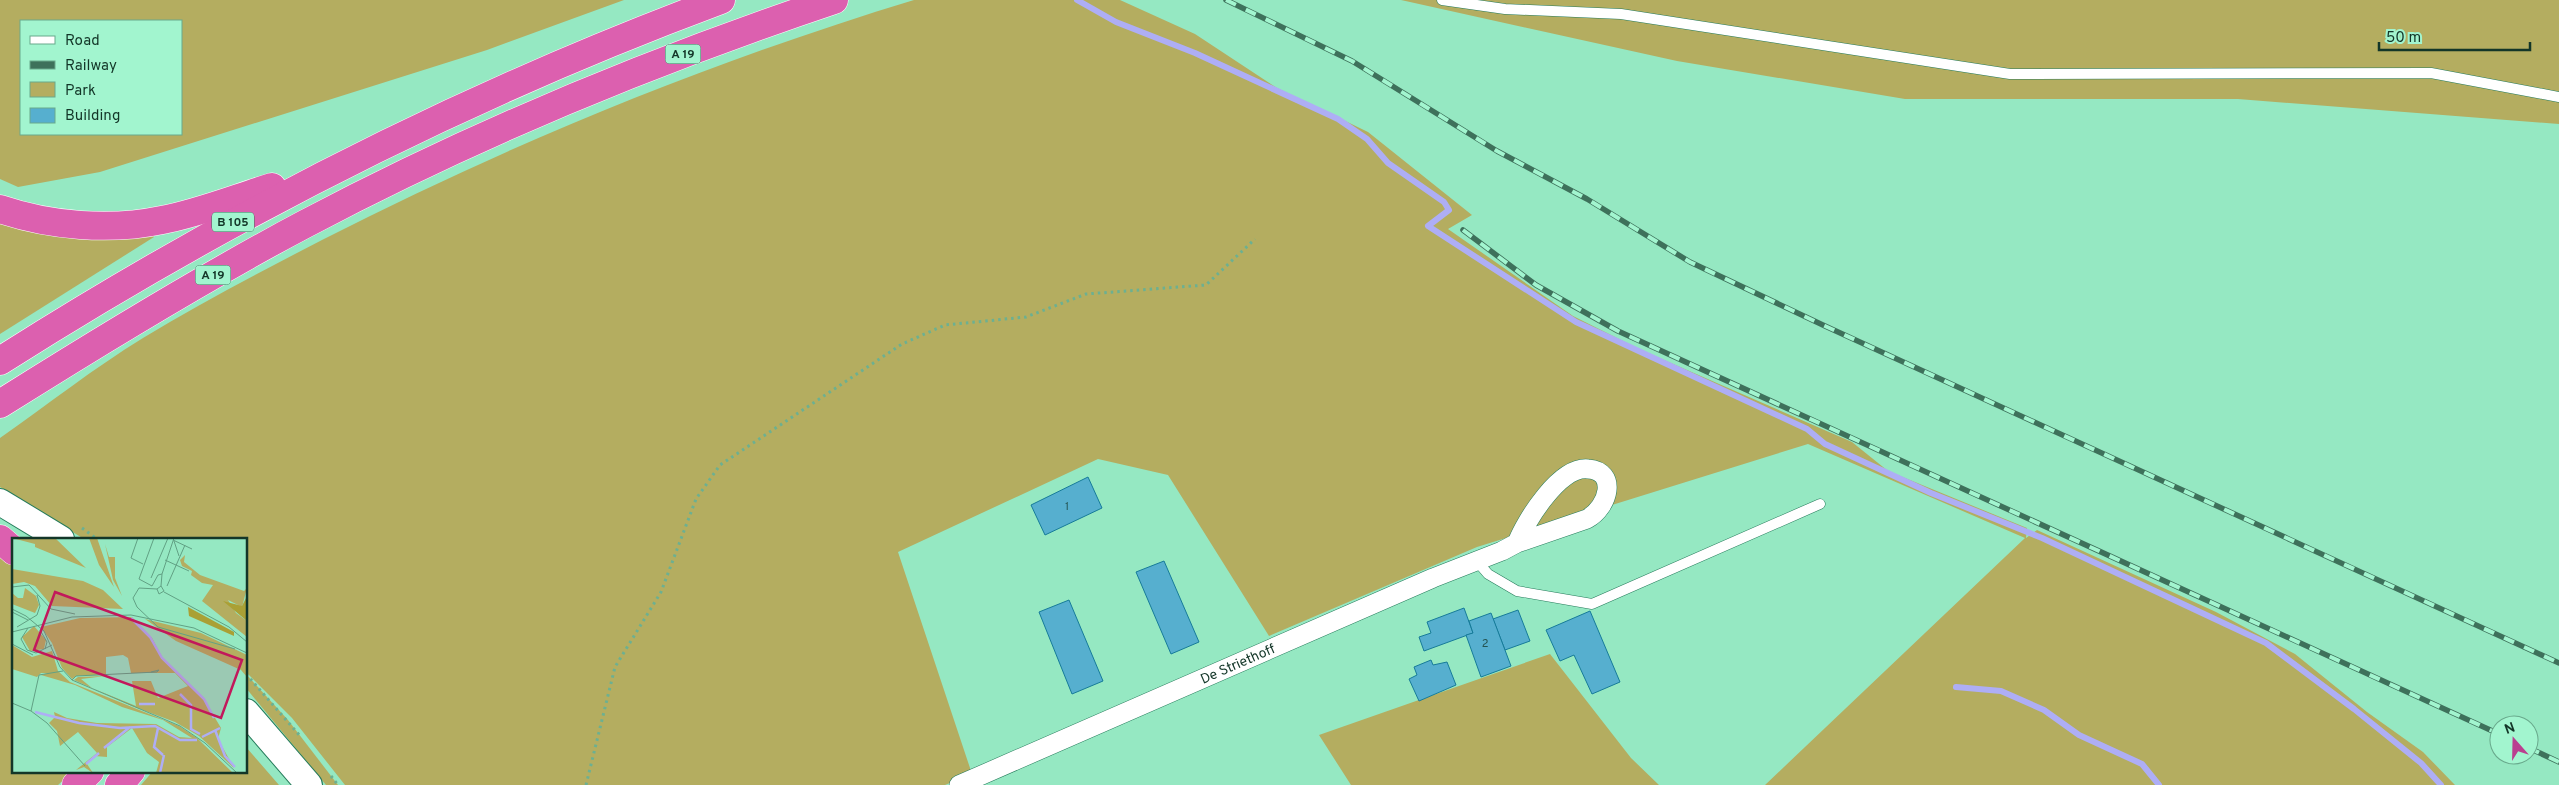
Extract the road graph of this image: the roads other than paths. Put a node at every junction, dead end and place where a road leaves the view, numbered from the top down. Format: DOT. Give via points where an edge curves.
graph roads {
  1 [pos="721,0"];
  2 [pos="834,0"];
  3 [pos="1442,0"];
  4 [pos="2559,97"];
  5 [pos="333,169"];
  6 [pos="0,209"];
  7 [pos="0,361"];
  8 [pos="0,404"];
  9 [pos="0,502"];
  10 [pos="1820,504"];
  11 [pos="0,533"];
  12 [pos="60,538"];
  13 [pos="0,539"];
  14 [pos="12,539"];
  15 [pos="1517,543"];
  16 [pos="12,549"];
  17 [pos="1476,560"];
  18 [pos="248,714"];
  19 [pos="89,772"];
  20 [pos="130,772"];
  21 [pos="76,785"];
  22 [pos="119,785"];
  23 [pos="309,785"];
  24 [pos="959,785"];
  1 -- 5 [label="highway" via="570,59 456,109"];
  2 -- 8 [label="highway, A 19" via="654,64 434,160 231,264"];
  3 -- 4 [label="lane" via="1505,9 1621,14 2010,74 2431,73"];
  5 -- 6 [label="highway" via="162,220 116,225 71,224 22,217"];
  5 -- 7 [label="highway, B 105" via="134,278"];
  9 -- 12 [label="street"];
  10 -- 17 [label="lane" via="1592,604 1517,591 1488,574"];
  11 -- 14 [label="street"];
  13 -- 16 [label="highway"];
  15 -- 15 [label="street, De Striethoff" via="1569,527 1597,513 1606,500 1608,486 1601,474 1588,468 1564,477 1523,526"];
  15 -- 17 [label="street, De Striethoff"];
  17 -- 24 [label="street, De Striethoff"];
  18 -- 23 [label="street"];
  19 -- 21 [label="highway"];
  20 -- 22 [label="highway"];
}
